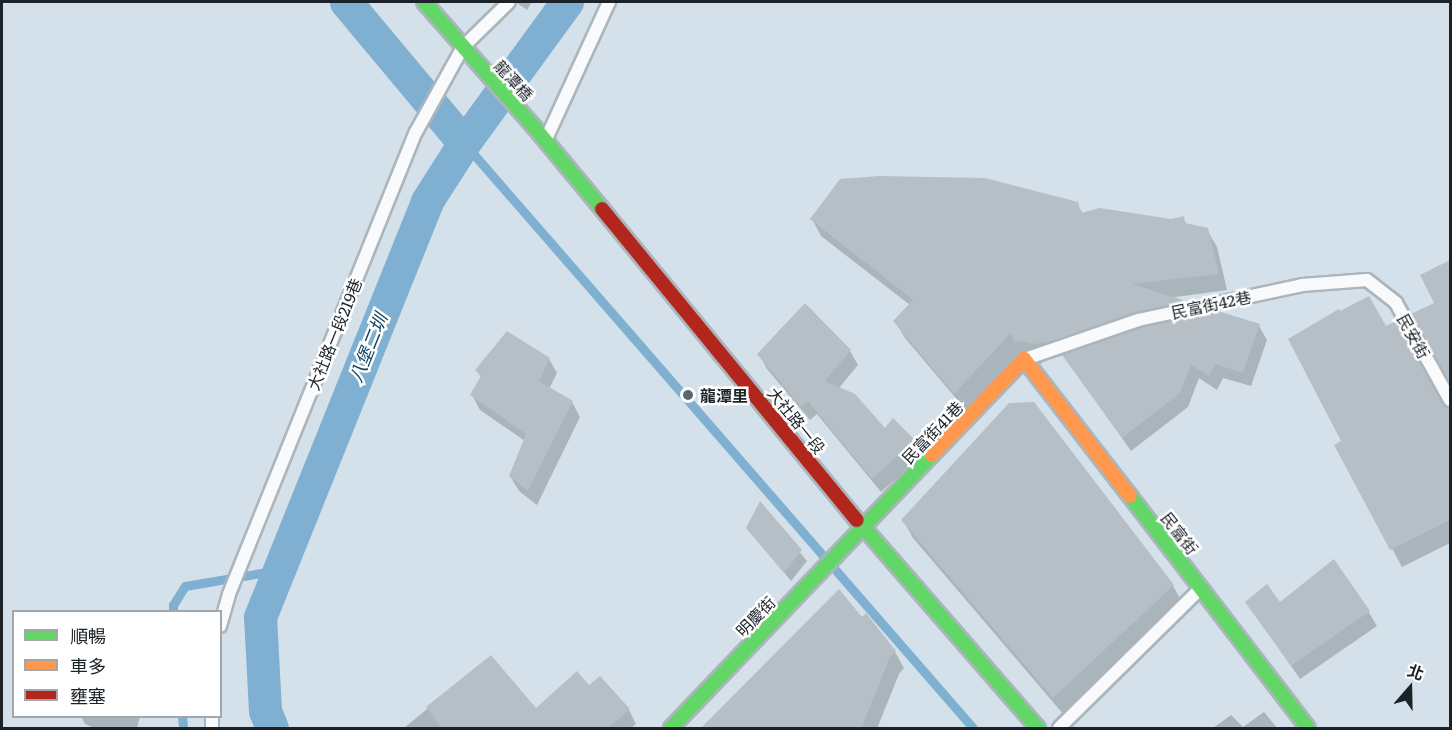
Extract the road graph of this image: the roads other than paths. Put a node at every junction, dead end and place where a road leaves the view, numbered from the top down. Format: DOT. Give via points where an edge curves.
graph roads {
  1 [pos="424,2"];
  2 [pos="509,2"];
  3 [pos="609,2"];
  4 [pos="466,50"];
  5 [pos="536,128"];
  6 [pos="546,140"];
  7 [pos="1396,303"];
  8 [pos="1024,360"];
  9 [pos="1450,400"];
  10 [pos="863,527"];
  11 [pos="1202,587"];
  12 [pos="222,619"];
  13 [pos="671,729"];
  14 [pos="1038,729"];
  15 [pos="1059,729"];
  16 [pos="1308,729"];
  1 -- 4 [label="street"];
  2 -- 4 [label="lane, 大社路一段219巷"];
  3 -- 6 [label="lane"];
  4 -- 5 [label="street, 龍潭橋"];
  4 -- 12 [label="lane, 大社路一段219巷" via="416,132"];
  5 -- 6 [label="street, 大社路一段"];
  6 -- 10 [label="street, 大社路一段"];
  7 -- 8 [label="lane, 民富街42巷" via="1367,280 1302,285 1138,320"];
  7 -- 9 [label="lane, 民安街"];
  8 -- 10 [label="street, 民富街41巷"];
  8 -- 11 [label="street, 民富街"];
  10 -- 13 [label="street, 明慶街"];
  10 -- 14 [label="street, 大社路一段"];
  11 -- 15 [label="lane"];
  11 -- 16 [label="street, 民富街"];
}
